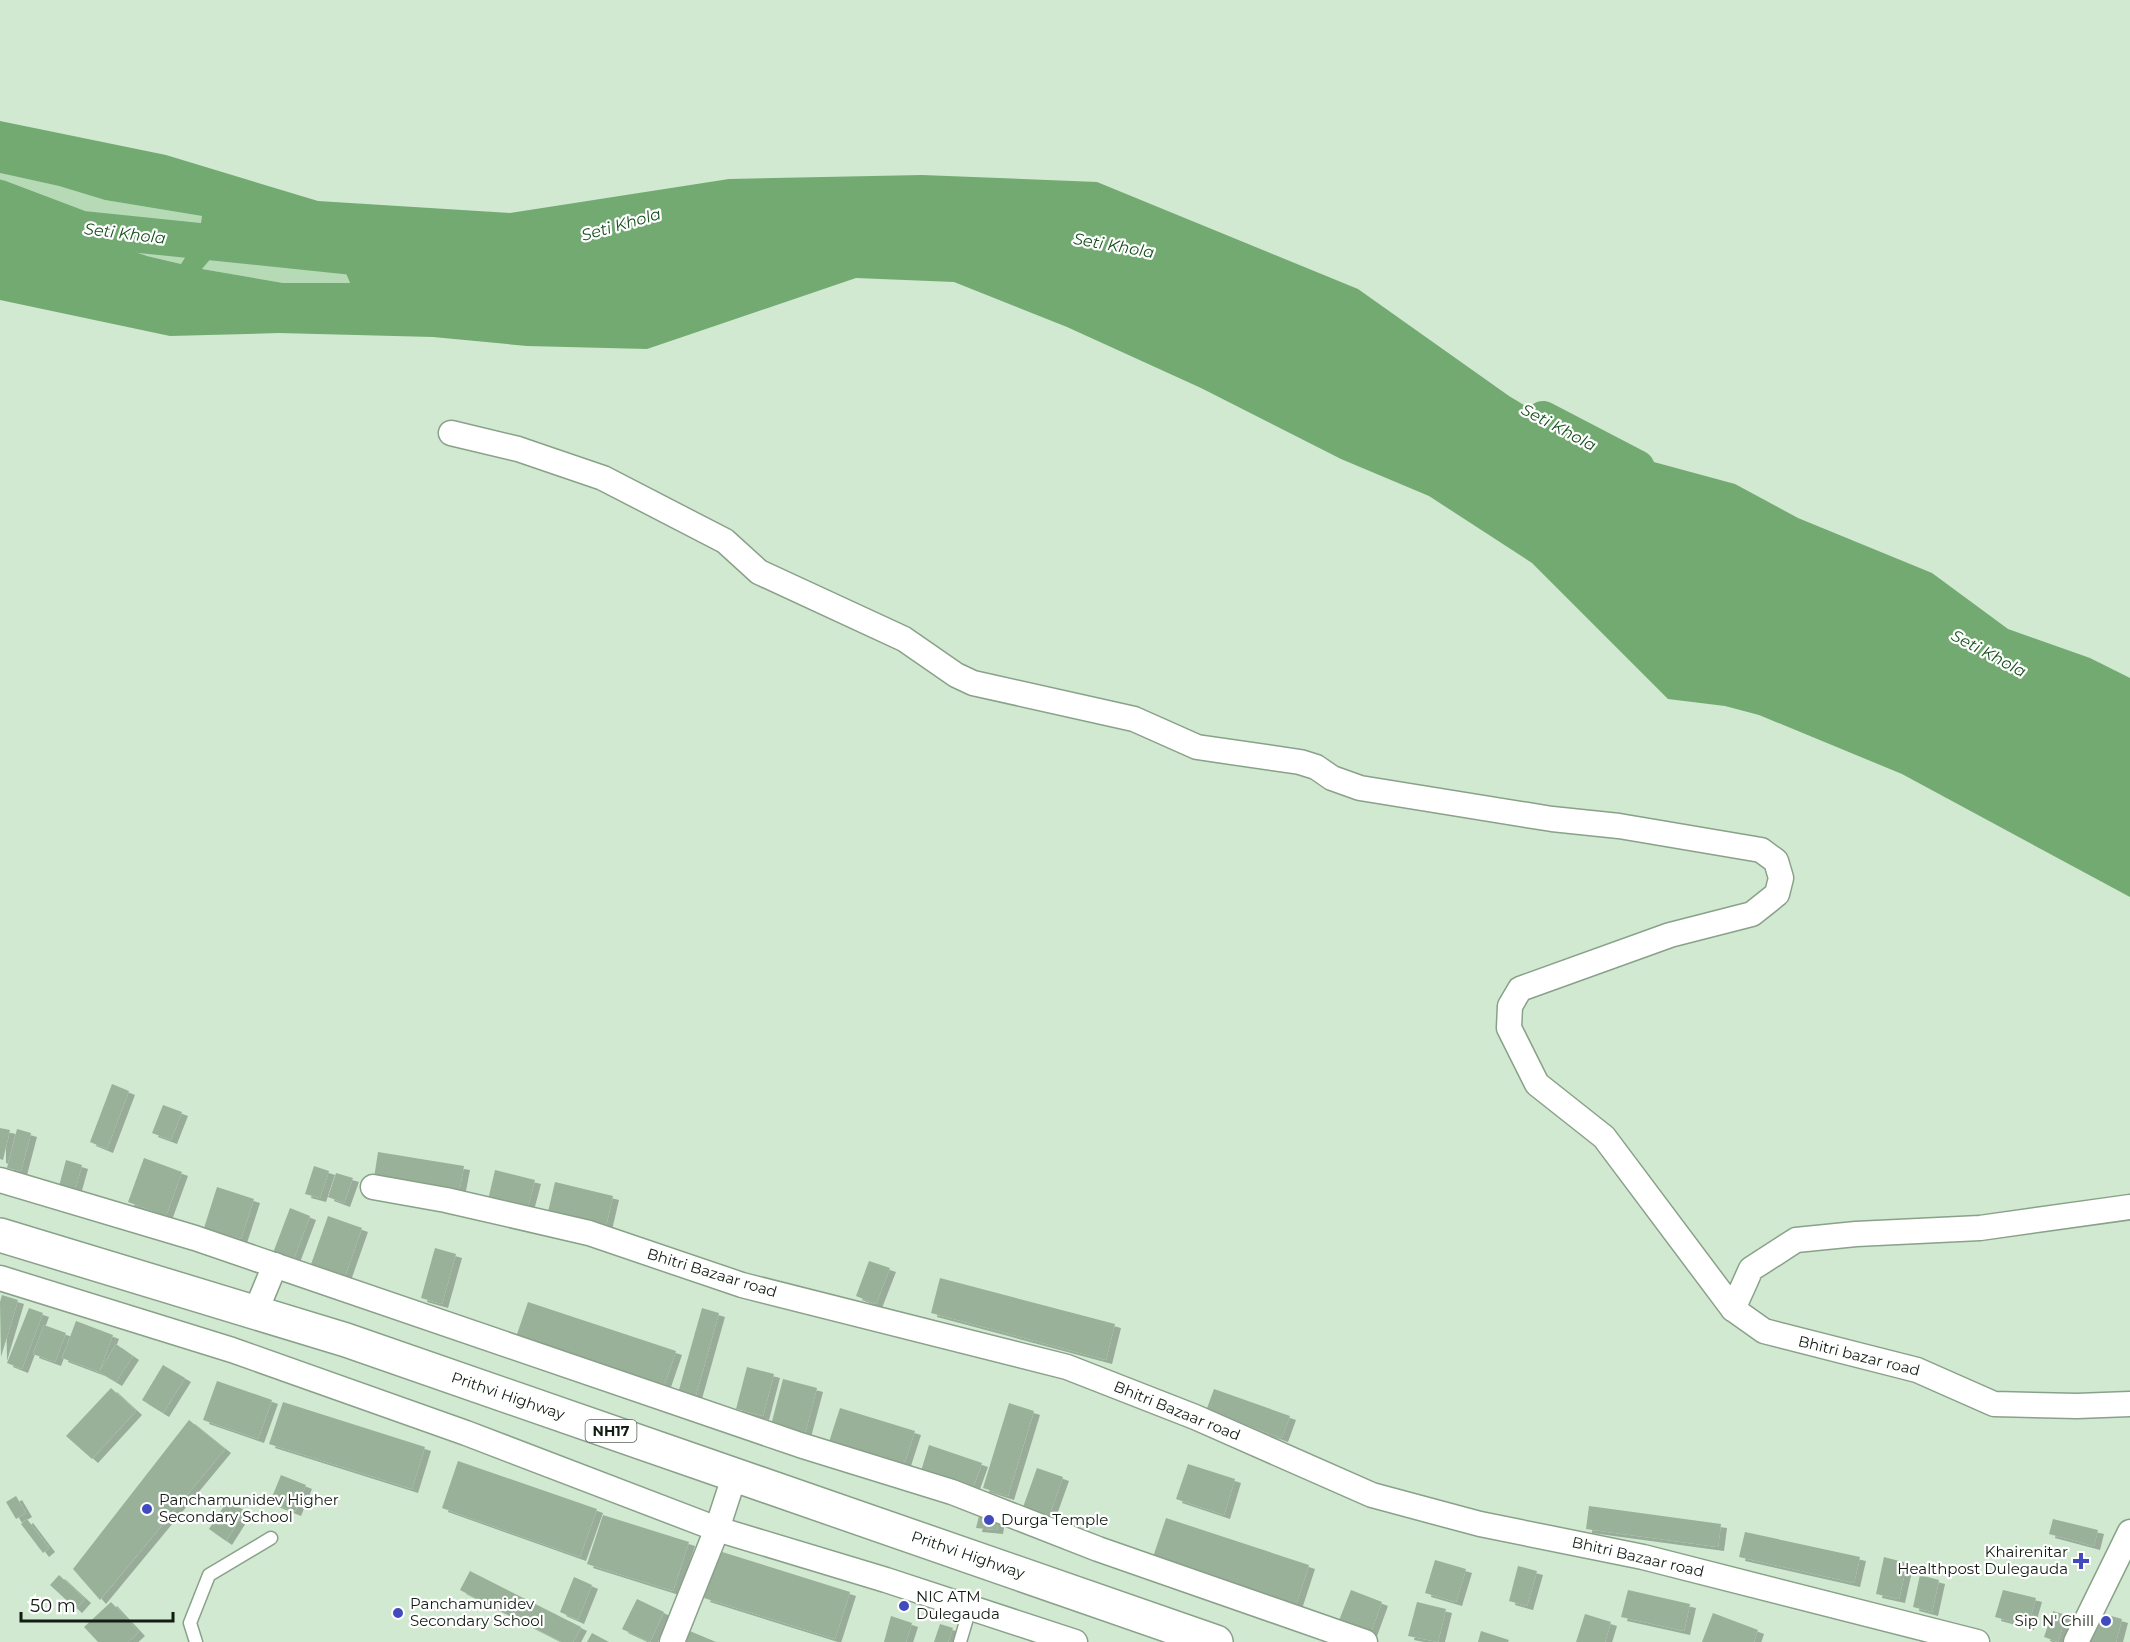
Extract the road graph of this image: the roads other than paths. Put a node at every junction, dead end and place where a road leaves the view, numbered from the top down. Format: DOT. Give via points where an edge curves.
graph roads {
  1 [pos="451,433"];
  2 [pos="0,1180"];
  3 [pos="373,1187"];
  4 [pos="2130,1207"];
  5 [pos="0,1235"];
  6 [pos="275,1265"];
  7 [pos="0,1278"];
  8 [pos="1733,1309"];
  9 [pos="255,1312"];
  10 [pos="2130,1404"];
  11 [pos="735,1473"];
  12 [pos="717,1529"];
  13 [pos="2130,1532"];
  14 [pos="271,1538"];
  15 [pos="970,1608"];
  16 [pos="196,1642"];
  17 [pos="672,1642"];
  18 [pos="960,1642"];
  19 [pos="1075,1642"];
  20 [pos="1216,1642"];
  21 [pos="1365,1642"];
  22 [pos="1977,1642"];
  23 [pos="2076,1642"];
  1 -- 8 [label="street, Bhitri bazar road" via="518,449 603,478 725,541 759,572 904,639 973,683 1134,720 1197,747 1300,762 1360,788 1761,850 1776,861 1781,878 1777,894 1752,914 1670,935 1520,989 1510,1006 1509,1028 1537,1084 1604,1137"];
  2 -- 6 [label="street"];
  3 -- 22 [label="street, Bhitri Bazaar road" via="589,1233 742,1285 1067,1367 1372,1496 1480,1524 1643,1557"];
  4 -- 8 [label="street" via="1980,1228 1796,1240 1750,1269"];
  5 -- 9 [label="highway, Prithvi Highway / NH17"];
  6 -- 9 [label="street"];
  6 -- 21 [label="street" via="800,1445 952,1492 1098,1549"];
  7 -- 12 [label="street" via="232,1350 466,1433"];
  8 -- 10 [label="street, Bhitri bazar road" via="1764,1331 1917,1370 1994,1404"];
  9 -- 11 [label="highway, Prithvi Highway / NH17"];
  11 -- 12 [label="street"];
  11 -- 20 [label="highway, Prithvi Highway / NH17"];
  12 -- 15 [label="street"];
  12 -- 17 [label="street"];
  13 -- 23 [label="street"];
  14 -- 16 [label="lane" via="209,1575 190,1623"];
  15 -- 18 [label="lane"];
  15 -- 19 [label="street"];
}
